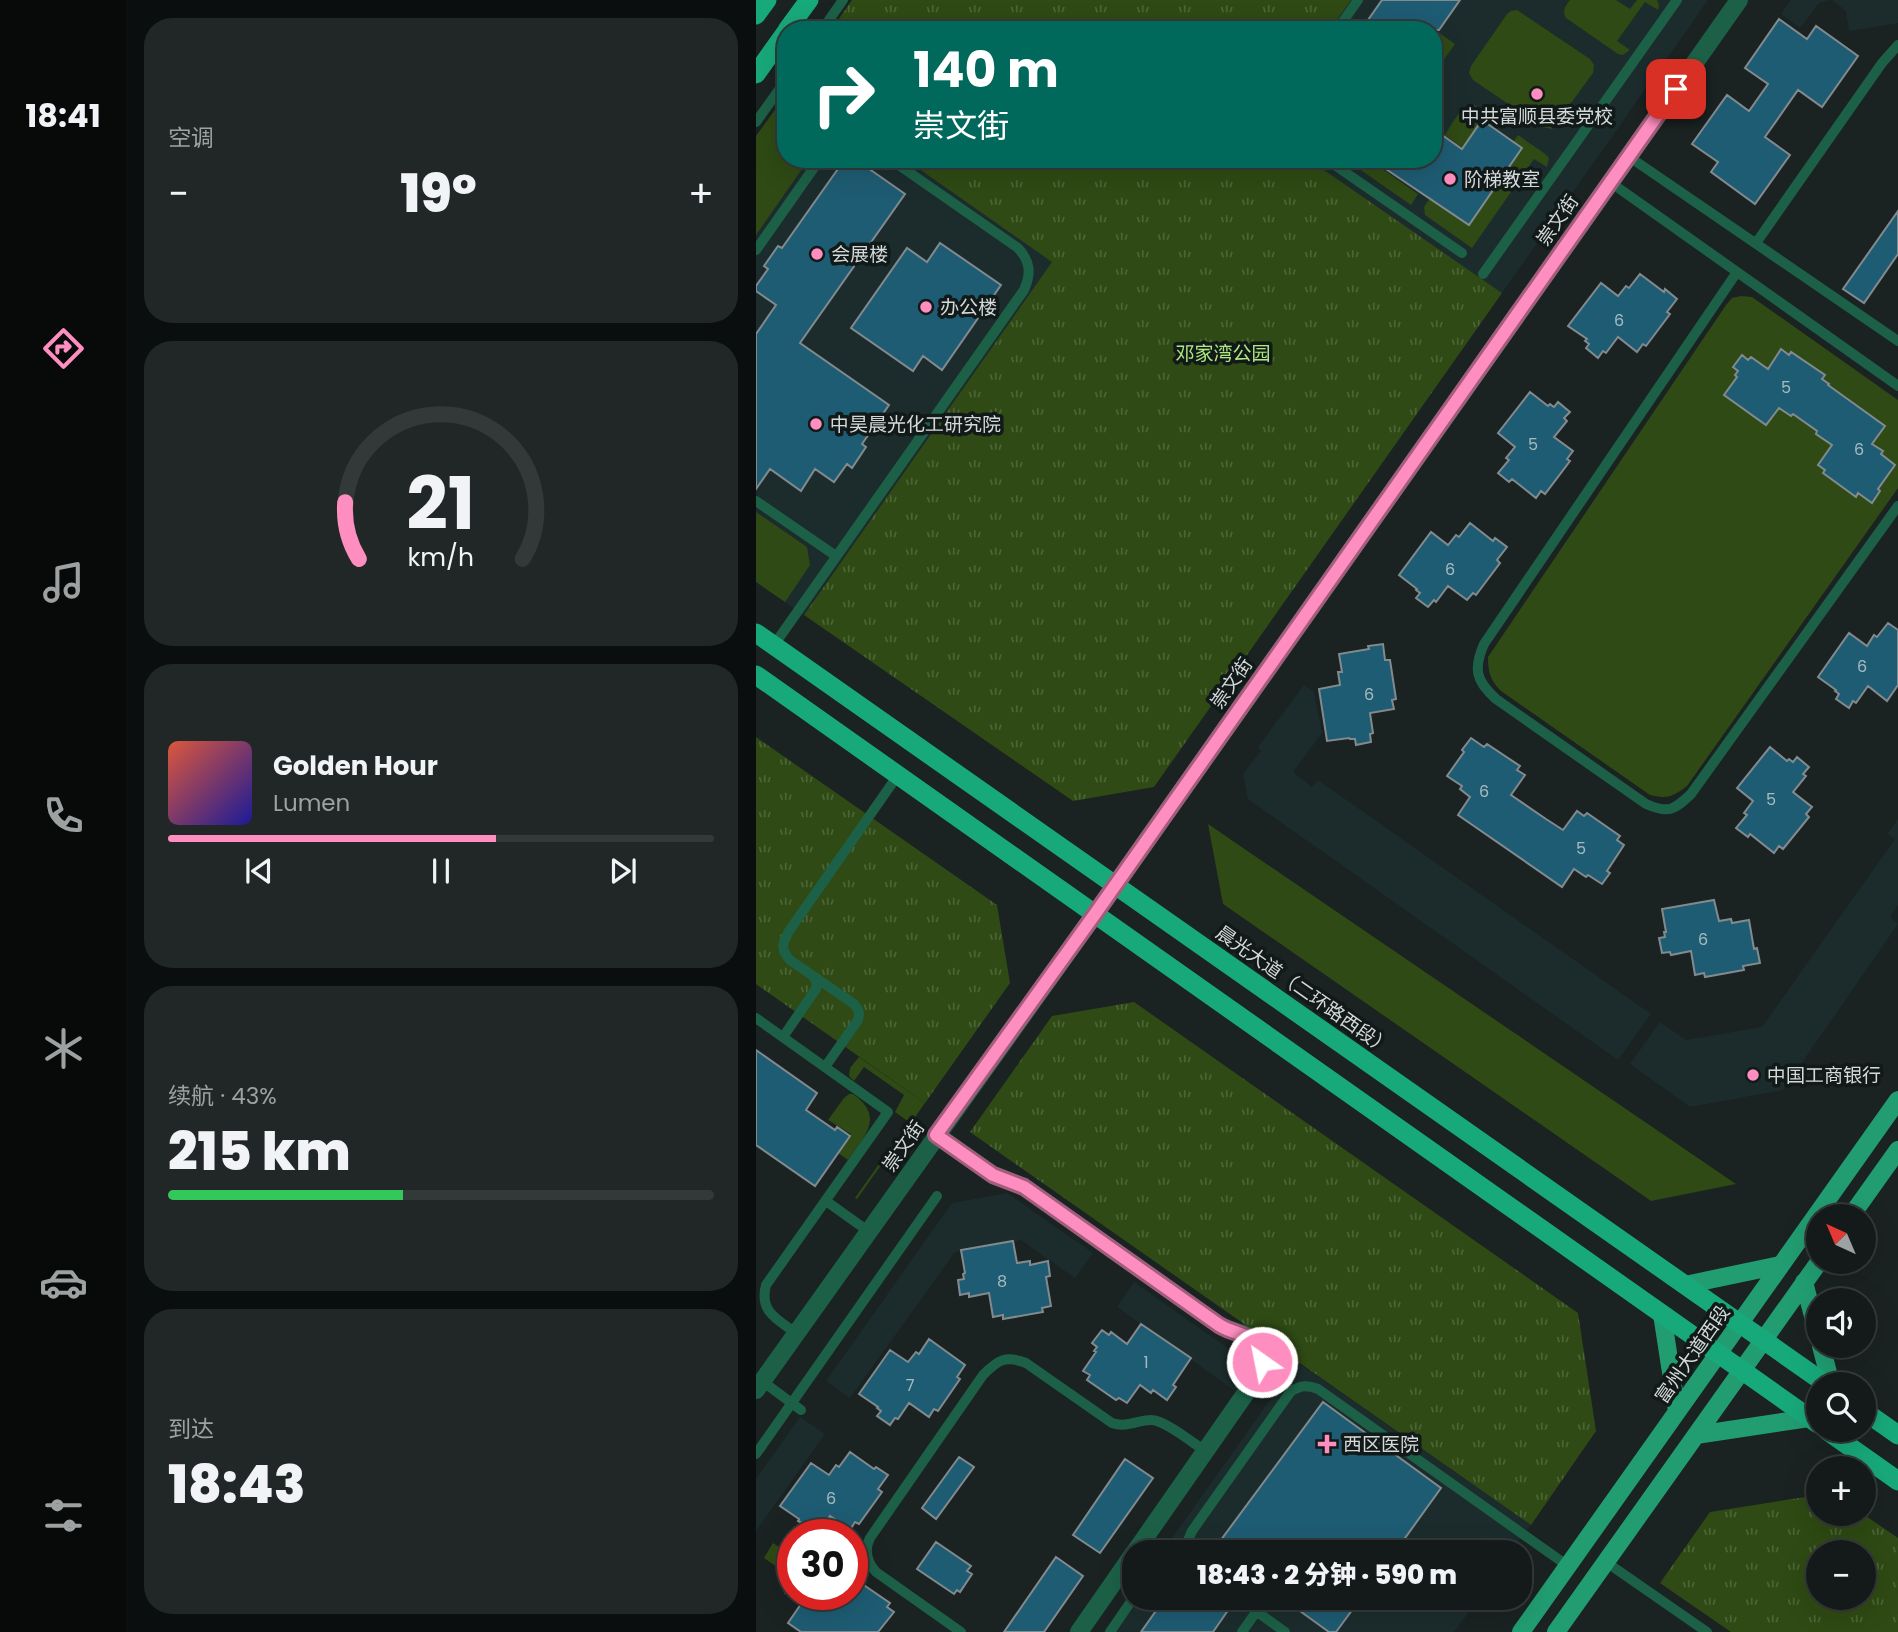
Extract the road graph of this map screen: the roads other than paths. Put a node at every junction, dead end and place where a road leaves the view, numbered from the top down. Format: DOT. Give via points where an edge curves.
graph roads {
  1 [pos="767,0"];
  2 [pos="809,0"];
  3 [pos="843,0"];
  4 [pos="1358,0"];
  5 [pos="1677,0"];
  6 [pos="1739,0"];
  7 [pos="756,15"];
  8 [pos="794,21"];
  9 [pos="828,21"];
  10 [pos="1343,21"];
  11 [pos="777,45"];
  12 [pos="1898,45"];
  13 [pos="756,74"];
  14 [pos="777,94"];
  15 [pos="756,122"];
  16 [pos="1628,156"];
  17 [pos="814,168"];
  18 [pos="903,168"];
  19 [pos="1339,168"];
  20 [pos="1610,182"];
  21 [pos="1756,243"];
  22 [pos="756,250"];
  23 [pos="1462,253"];
  24 [pos="1737,272"];
  25 [pos="1483,274"];
  26 [pos="1898,341"];
  27 [pos="1898,386"];
  28 [pos="756,501"];
  29 [pos="1898,506"];
  30 [pos="836,556"];
  31 [pos="756,633"];
  32 [pos="774,645"];
  33 [pos="756,675"];
  34 [pos="898,775"];
  35 [pos="1115,885"];
  36 [pos="1095,914"];
  37 [pos="813,976"];
  38 [pos="756,1018"];
  39 [pos="783,1037"];
  40 [pos="825,1067"];
  41 [pos="1898,1100"];
  42 [pos="936,1135"];
  43 [pos="1898,1150"];
  44 [pos="937,1196"];
  45 [pos="825,1201"];
  46 [pos="1860,1204"];
  47 [pos="868,1231"];
  48 [pos="1780,1265"];
  49 [pos="1810,1274"];
  50 [pos="1804,1282"];
  51 [pos="766,1285"];
  52 [pos="1685,1285"];
  53 [pos="1806,1290"];
  54 [pos="756,1293"];
  55 [pos="756,1305"];
  56 [pos="1662,1314"];
  57 [pos="772,1316"];
  58 [pos="1739,1324"];
  59 [pos="796,1333"];
  60 [pos="1763,1340"];
  61 [pos="1718,1353"];
  62 [pos="1742,1370"];
  63 [pos="1810,1372"];
  64 [pos="759,1386"];
  65 [pos="796,1406"];
  66 [pos="1677,1411"];
  67 [pos="1806,1415"];
  68 [pos="1876,1419"];
  69 [pos="1806,1422"];
  70 [pos="1696,1435"];
  71 [pos="1898,1435"];
  72 [pos="1843,1442"];
  73 [pos="1205,1451"];
  74 [pos="756,1454"];
  75 [pos="1898,1481"];
  76 [pos="1143,1540"];
  77 [pos="1188,1540"];
  78 [pos="1531,1540"];
  79 [pos="1532,1540"];
  80 [pos="1606,1562"];
  81 [pos="1568,1566"];
  82 [pos="1122,1570"];
  83 [pos="1125,1610"];
  84 [pos="1253,1610"];
  85 [pos="1256,1612"];
  86 [pos="961,1632"];
  87 [pos="1079,1632"];
  88 [pos="1110,1632"];
  89 [pos="1242,1632"];
  90 [pos="1285,1632"];
  91 [pos="1521,1632"];
  92 [pos="1556,1632"];
  93 [pos="1707,1632"];
  1 -- 7 [label="highway"];
  2 -- 8 [label="highway"];
  3 -- 9 [label="lane"];
  4 -- 10 [label="lane"];
  5 -- 25 [label="lane"];
  6 -- 16 [label="street, 崇文街"];
  11 -- 13 [label="highway"];
  12 -- 21 [label="lane"];
  14 -- 15 [label="lane"];
  16 -- 20 [label="street, 崇文街"];
  16 -- 21 [label="lane"];
  17 -- 22 [label="lane"];
  18 -- 30 [label="lane" via="1018,248 1028,262 1029,279"];
  19 -- 23 [label="lane"];
  20 -- 24 [label="lane"];
  20 -- 35 [label="street, 崇文街"];
  21 -- 26 [label="lane"];
  24 -- 27 [label="lane"];
  24 -- 29 [label="lane" via="1484,645 1476,660 1485,689 1646,804 1661,811 1676,808 1691,794"];
  28 -- 30 [label="lane"];
  30 -- 32 [label="lane"];
  31 -- 32 [label="highway, 晨光大道（二环路西段）"];
  32 -- 35 [label="highway, 晨光大道（二环路西段）"];
  33 -- 34 [label="highway"];
  34 -- 36 [label="highway"];
  34 -- 37 [label="lane" via="785,939 784,953"];
  35 -- 36 [label="street, 崇文街"];
  35 -- 52 [label="highway, 晨光大道（二环路西段）"];
  36 -- 42 [label="street, 崇文街"];
  36 -- 56 [label="highway"];
  37 -- 39 [label="lane" via="816,989"];
  37 -- 40 [label="lane" via="854,1004 859,1014"];
  38 -- 39 [label="lane"];
  39 -- 40 [label="lane"];
  40 -- 45 [label="lane" via="888,1112"];
  41 -- 48 [label="main road, 富州大道西段"];
  42 -- 47 [label="street, 崇文街"];
  42 -- 73 [label="street" via="993,1175 1024,1187 1219,1325 1241,1333 1260,1348 1259,1374"];
  43 -- 46 [label="main road"];
  44 -- 65 [label="lane"];
  45 -- 47 [label="lane"];
  45 -- 51 [label="lane"];
  47 -- 59 [label="street, 崇文街"];
  48 -- 52 [label="main road"];
  48 -- 58 [label="main road, 富州大道西段"];
  49 -- 50 [label="main road"];
  50 -- 53 [label="main road"];
  50 -- 60 [label="main road"];
  51 -- 54 [label="lane"];
  51 -- 57 [label="lane" via="763,1295"];
  52 -- 58 [label="highway, 晨光大道（二环路西段）"];
  55 -- 57 [label="lane"];
  56 -- 61 [label="highway"];
  56 -- 66 [label="main road"];
  57 -- 59 [label="lane"];
  58 -- 60 [label="highway, 晨光大道（二环路西段）"];
  58 -- 61 [label="main road, 富州大道西段"];
  59 -- 64 [label="street, 崇文街"];
  60 -- 62 [label="main road"];
  60 -- 63 [label="highway, 晨光大道（二环路西段）"];
  61 -- 62 [label="highway"];
  61 -- 66 [label="main road, 富州大道西段"];
  62 -- 67 [label="highway"];
  62 -- 70 [label="main road"];
  64 -- 65 [label="lane"];
  65 -- 74 [label="lane"];
  66 -- 81 [label="main road, 富州大道西段"];
  68 -- 71 [label="highway"];
  69 -- 70 [label="main road"];
  70 -- 80 [label="main road"];
  72 -- 75 [label="highway"];
  73 -- 76 [label="street"];
  73 -- 86 [label="lane" via="1158,1421 1112,1423 1026,1363 1010,1359 996,1363 867,1545 870,1566 876,1572"];
  77 -- 78 [label="lane" via="1291,1391 1307,1385"];
  79 -- 81 [label="lane"];
  80 -- 92 [label="main road"];
  80 -- 93 [label="lane"];
  81 -- 91 [label="main road, 富州大道西段"];
  82 -- 87 [label="street"];
  83 -- 88 [label="lane"];
  84 -- 85 [label="lane"];
  85 -- 89 [label="lane"];
  85 -- 90 [label="lane"];
}
